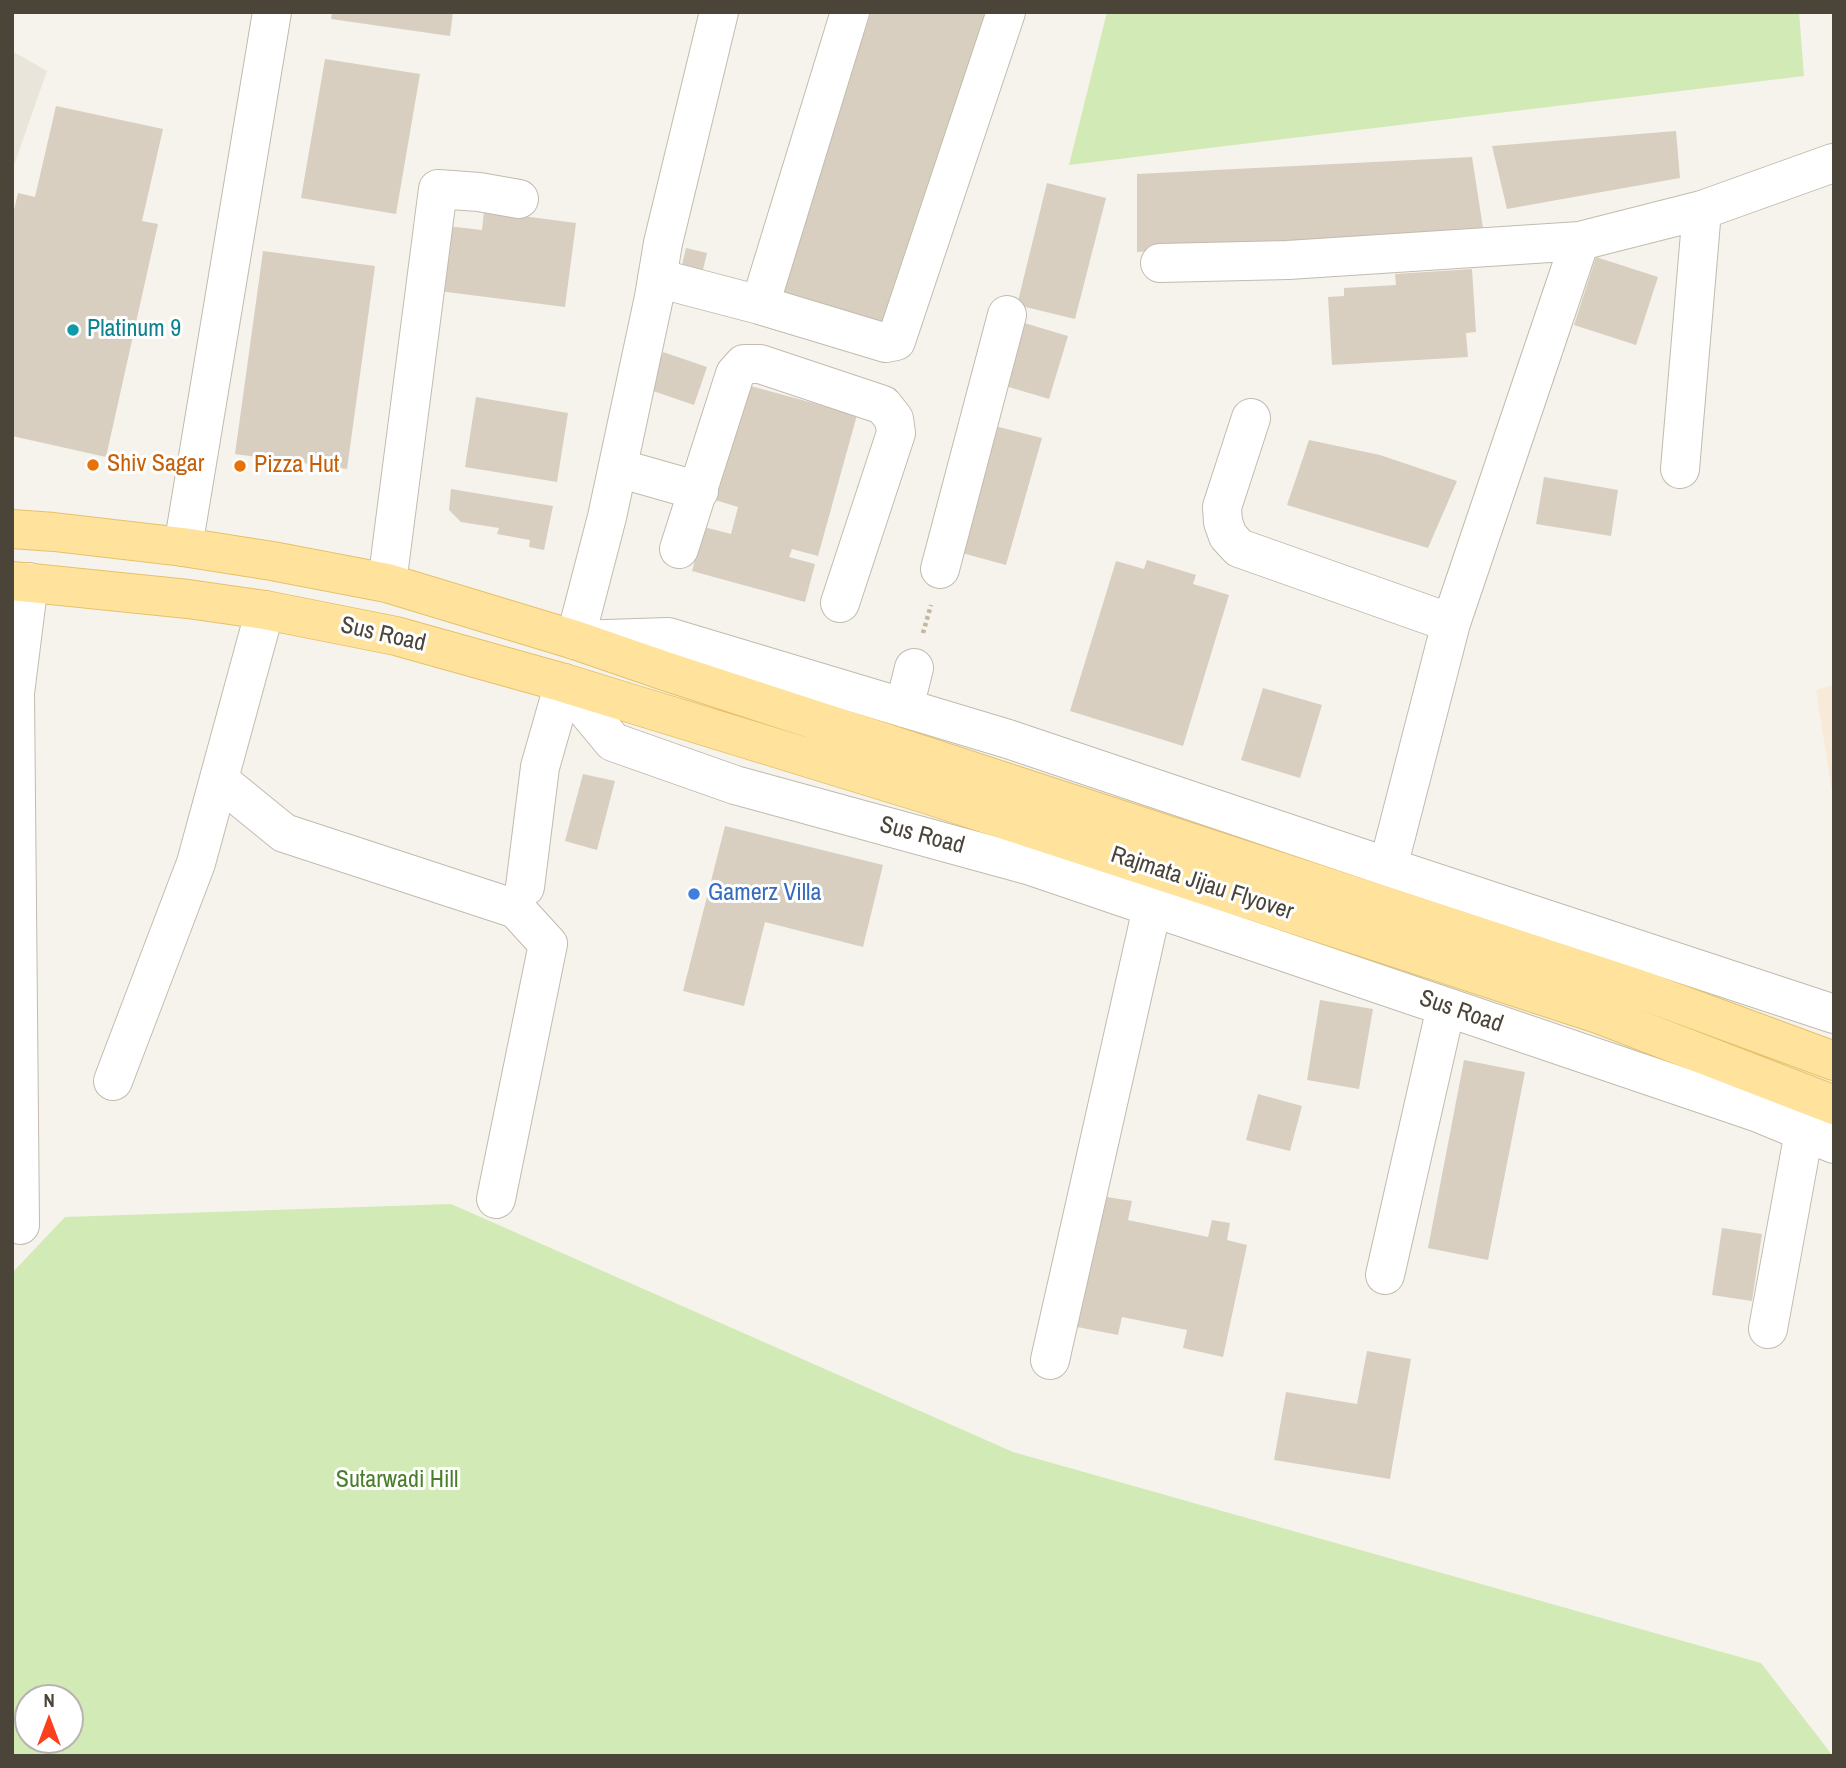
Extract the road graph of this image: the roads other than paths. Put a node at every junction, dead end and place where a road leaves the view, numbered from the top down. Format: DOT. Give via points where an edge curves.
graph roads {
  1 [pos="272,12"];
  2 [pos="719,12"];
  3 [pos="850,12"];
  4 [pos="1006,12"];
  5 [pos="1833,163"];
  6 [pos="520,199"];
  7 [pos="1702,210"];
  8 [pos="1580,242"];
  9 [pos="660,261"];
  10 [pos="1160,263"];
  11 [pos="760,305"];
  12 [pos="1007,315"];
  13 [pos="1251,418"];
  14 [pos="618,468"];
  15 [pos="1680,469"];
  16 [pos="699,491"];
  17 [pos="12,529"];
  18 [pos="102,538"];
  19 [pos="183,547"];
  20 [pos="679,549"];
  21 [pos="940,569"];
  22 [pos="21,582"];
  23 [pos="387,583"];
  24 [pos="96,589"];
  25 [pos="840,603"];
  26 [pos="265,610"];
  27 [pos="1451,623"];
  28 [pos="575,640"];
  29 [pos="914,668"];
  30 [pos="564,683"];
  31 [pos="904,708"];
  32 [pos="219,780"];
  33 [pos="1388,867"];
  34 [pos="525,887"];
  35 [pos="1152,908"];
  36 [pos="1446,1007"];
  37 [pos="1834,1014"];
  38 [pos="1834,1061"];
  39 [pos="113,1081"];
  40 [pos="1834,1105"];
  41 [pos="1819,1138"];
  42 [pos="496,1199"];
  43 [pos="20,1225"];
  44 [pos="1385,1275"];
  45 [pos="1768,1329"];
  46 [pos="1050,1360"];
  1 -- 19 [label="street"];
  2 -- 9 [label="street"];
  3 -- 11 [label="street"];
  4 -- 11 [label="street" via="896,341 886,343"];
  5 -- 7 [label="street"];
  6 -- 23 [label="street" via="438,189"];
  7 -- 8 [label="street"];
  7 -- 15 [label="street"];
  8 -- 10 [label="street"];
  8 -- 27 [label="street"];
  9 -- 11 [label="street"];
  9 -- 14 [label="street"];
  12 -- 21 [label="street"];
  13 -- 27 [label="street" via="1222,507 1228,536 1239,548"];
  14 -- 16 [label="street"];
  14 -- 28 [label="street"];
  16 -- 20 [label="street"];
  16 -- 25 [label="street" via="735,374 744,364 760,364 883,405 894,419 896,433"];
  17 -- 18 [label="main road, Sus Road"];
  18 -- 19 [label="main road, Sus Road"];
  18 -- 24 [label="main road"];
  19 -- 23 [label="main road, Sus Road"];
  22 -- 24 [label="main road, Sus Road"];
  22 -- 43 [label="street" via="15,693"];
  23 -- 28 [label="main road, Sus Road"];
  24 -- 26 [label="main road, Sus Road"];
  26 -- 30 [label="main road, Sus Road" via="396,636"];
  26 -- 32 [label="street"];
  27 -- 33 [label="street"];
  28 -- 31 [label="street, Sus Road" via="668,637"];
  28 -- 38 [label="main road, Rajmata Jijau Flyover" via="1636,988"];
  29 -- 31 [label="street"];
  30 -- 34 [label="street" via="540,767"];
  30 -- 35 [label="street, Sus Road" via="612,743 735,785 1031,866"];
  30 -- 40 [label="main road, Rajmata Jijau Flyover" via="926,794 1588,1011"];
  31 -- 33 [label="street, Sus Road"];
  32 -- 39 [label="street" via="196,863"];
  32 -- 42 [label="street" via="284,833 516,909 548,944"];
  33 -- 37 [label="street, Sus Road"];
  35 -- 36 [label="street, Sus Road"];
  35 -- 46 [label="street"];
  36 -- 41 [label="street, Sus Road" via="1756,1112"];
  36 -- 44 [label="street"];
  41 -- 45 [label="street"];
}
